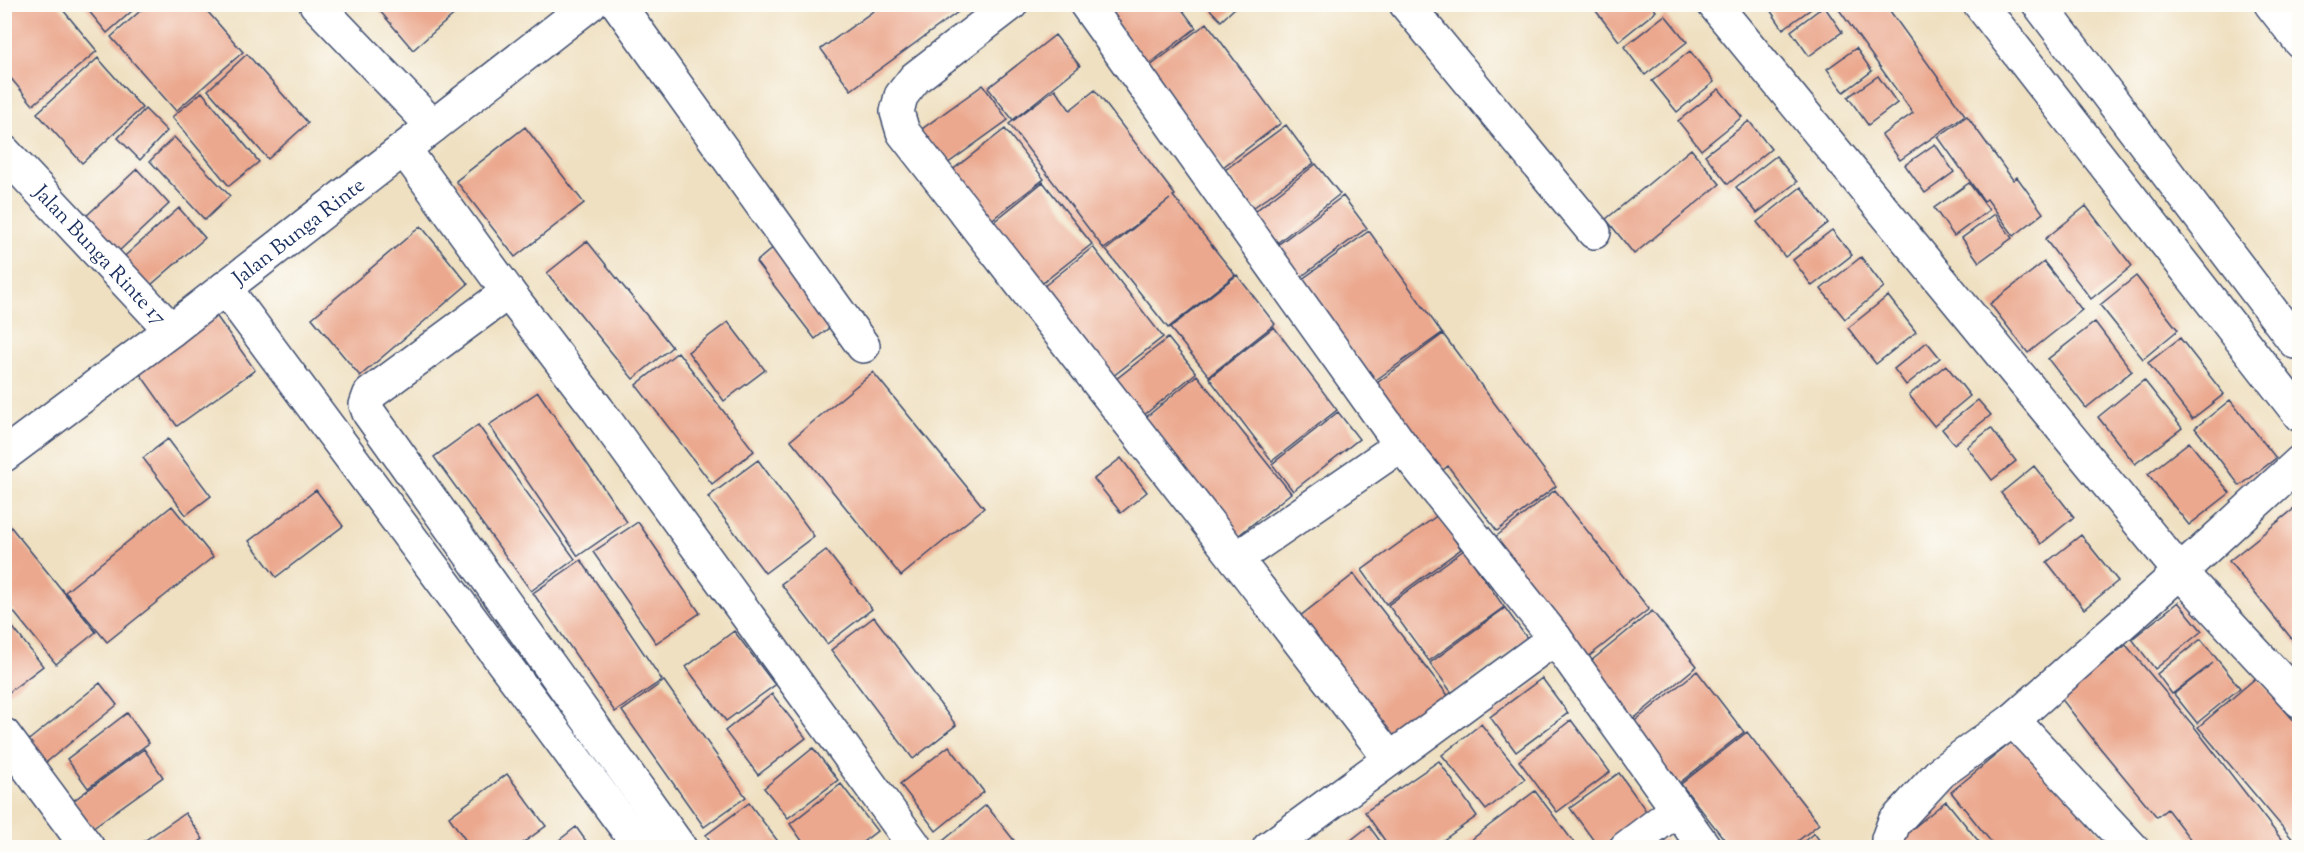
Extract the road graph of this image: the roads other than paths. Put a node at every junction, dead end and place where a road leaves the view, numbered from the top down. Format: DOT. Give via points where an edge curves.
graph roads {
  1 [pos="316,4"];
  2 [pos="590,4"];
  3 [pos="618,4"];
  4 [pos="1086,4"];
  5 [pos="1406,4"];
  6 [pos="1714,4"];
  7 [pos="1980,4"];
  8 [pos="2038,4"];
  9 [pos="2271,4"];
  10 [pos="1001,8"];
  11 [pos="2300,41"];
  12 [pos="433,126"];
  13 [pos="404,149"];
  14 [pos="4,152"];
  15 [pos="1594,232"];
  16 [pos="225,288"];
  17 [pos="508,292"];
  18 [pos="171,330"];
  19 [pos="2300,339"];
  20 [pos="863,346"];
  21 [pos="2300,415"];
  22 [pos="1401,445"];
  23 [pos="4,454"];
  24 [pos="2300,462"];
  25 [pos="1236,559"];
  26 [pos="2180,572"];
  27 [pos="1555,638"];
  28 [pos="2300,701"];
  29 [pos="2013,720"];
  30 [pos="4,735"];
  31 [pos="1390,759"];
  32 [pos="1676,810"];
  33 [pos="88,848"];
  34 [pos="641,848"];
  35 [pos="680,848"];
  36 [pos="916,848"];
  37 [pos="1269,848"];
  38 [pos="1626,848"];
  39 [pos="1705,848"];
  40 [pos="1888,848"];
  41 [pos="2132,848"];
  1 -- 12 [label="street"];
  2 -- 12 [label="street, Jalan Bunga Rinte"];
  3 -- 20 [label="street"];
  4 -- 22 [label="street"];
  5 -- 15 [label="street"];
  6 -- 26 [label="street"];
  7 -- 21 [label="street"];
  8 -- 19 [label="street" via="2295,342"];
  9 -- 11 [label="street"];
  10 -- 25 [label="street" via="915,78 902,96 897,112 903,132"];
  12 -- 13 [label="street, Jalan Bunga Rinte"];
  13 -- 16 [label="street, Jalan Bunga Rinte"];
  13 -- 17 [label="street"];
  14 -- 18 [label="street, Jalan Bunga Rinte 17"];
  16 -- 18 [label="street, Jalan Bunga Rinte"];
  16 -- 34 [label="street"];
  17 -- 35 [label="street" via="370,394 366,405"];
  17 -- 36 [label="street"];
  18 -- 23 [label="street, Jalan Bunga Rinte"];
  22 -- 25 [label="street"];
  22 -- 27 [label="street"];
  24 -- 26 [label="street"];
  25 -- 31 [label="street"];
  26 -- 28 [label="street"];
  26 -- 29 [label="street"];
  27 -- 31 [label="street"];
  27 -- 32 [label="street"];
  29 -- 40 [label="street" via="1941,772 1894,823 1887,839"];
  29 -- 41 [label="street"];
  30 -- 33 [label="street"];
  31 -- 37 [label="street"];
  32 -- 38 [label="street"];
  32 -- 39 [label="street"];
}
